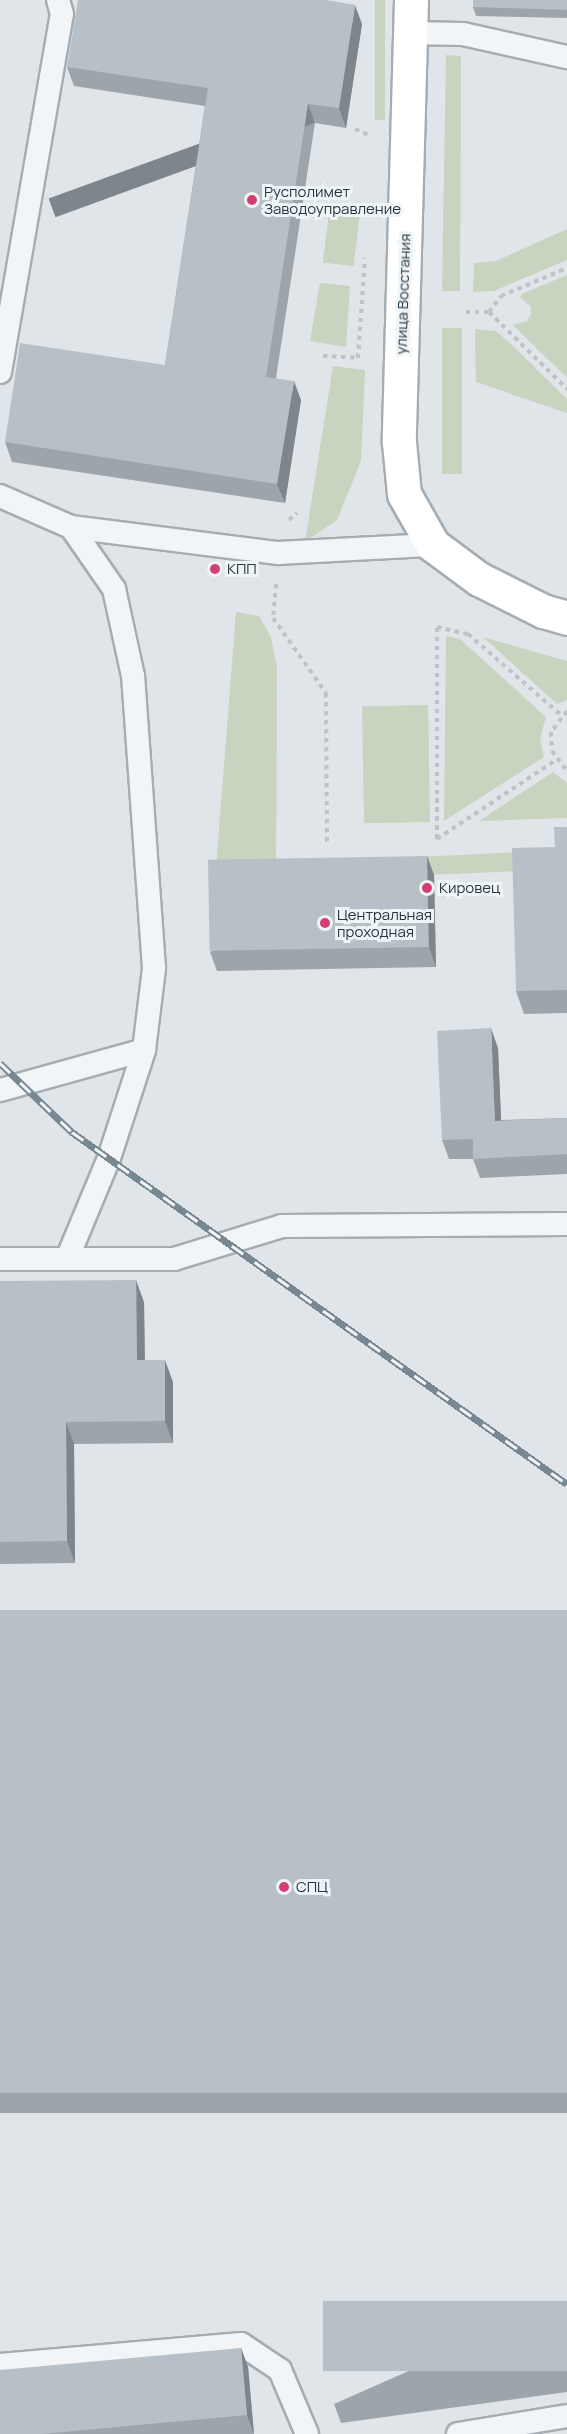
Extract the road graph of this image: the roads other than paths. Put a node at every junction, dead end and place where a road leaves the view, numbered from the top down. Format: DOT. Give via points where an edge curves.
graph roads {
  1 [pos="58,0"];
  2 [pos="411,0"];
  3 [pos="410,33"];
  4 [pos="567,57"];
  5 [pos="0,372"];
  6 [pos="0,496"];
  7 [pos="71,527"];
  8 [pos="433,545"];
  9 [pos="567,618"];
  10 [pos="144,1050"];
  11 [pos="0,1090"];
  12 [pos="567,1224"];
  13 [pos="0,1259"];
  14 [pos="67,1259"];
  15 [pos="0,2365"];
  16 [pos="567,2416"];
  17 [pos="307,2434"];
  18 [pos="458,2434"];
  1 -- 5 [label="lane" via="62,14"];
  2 -- 3 [label="street, улица Восстания"];
  3 -- 4 [label="lane" via="463,34"];
  3 -- 8 [label="street, улица Восстания" via="399,442 404,495"];
  6 -- 7 [label="lane"];
  7 -- 8 [label="lane" via="278,553"];
  7 -- 10 [label="lane" via="114,589 133,676 154,968"];
  8 -- 9 [label="street" via="479,579 543,611"];
  10 -- 11 [label="lane"];
  10 -- 14 [label="lane" via="109,1158"];
  12 -- 14 [label="lane" via="282,1226 174,1259"];
  13 -- 14 [label="lane"];
  15 -- 17 [label="lane" via="241,2344 280,2370"];
  16 -- 18 [label="lane"];
}
